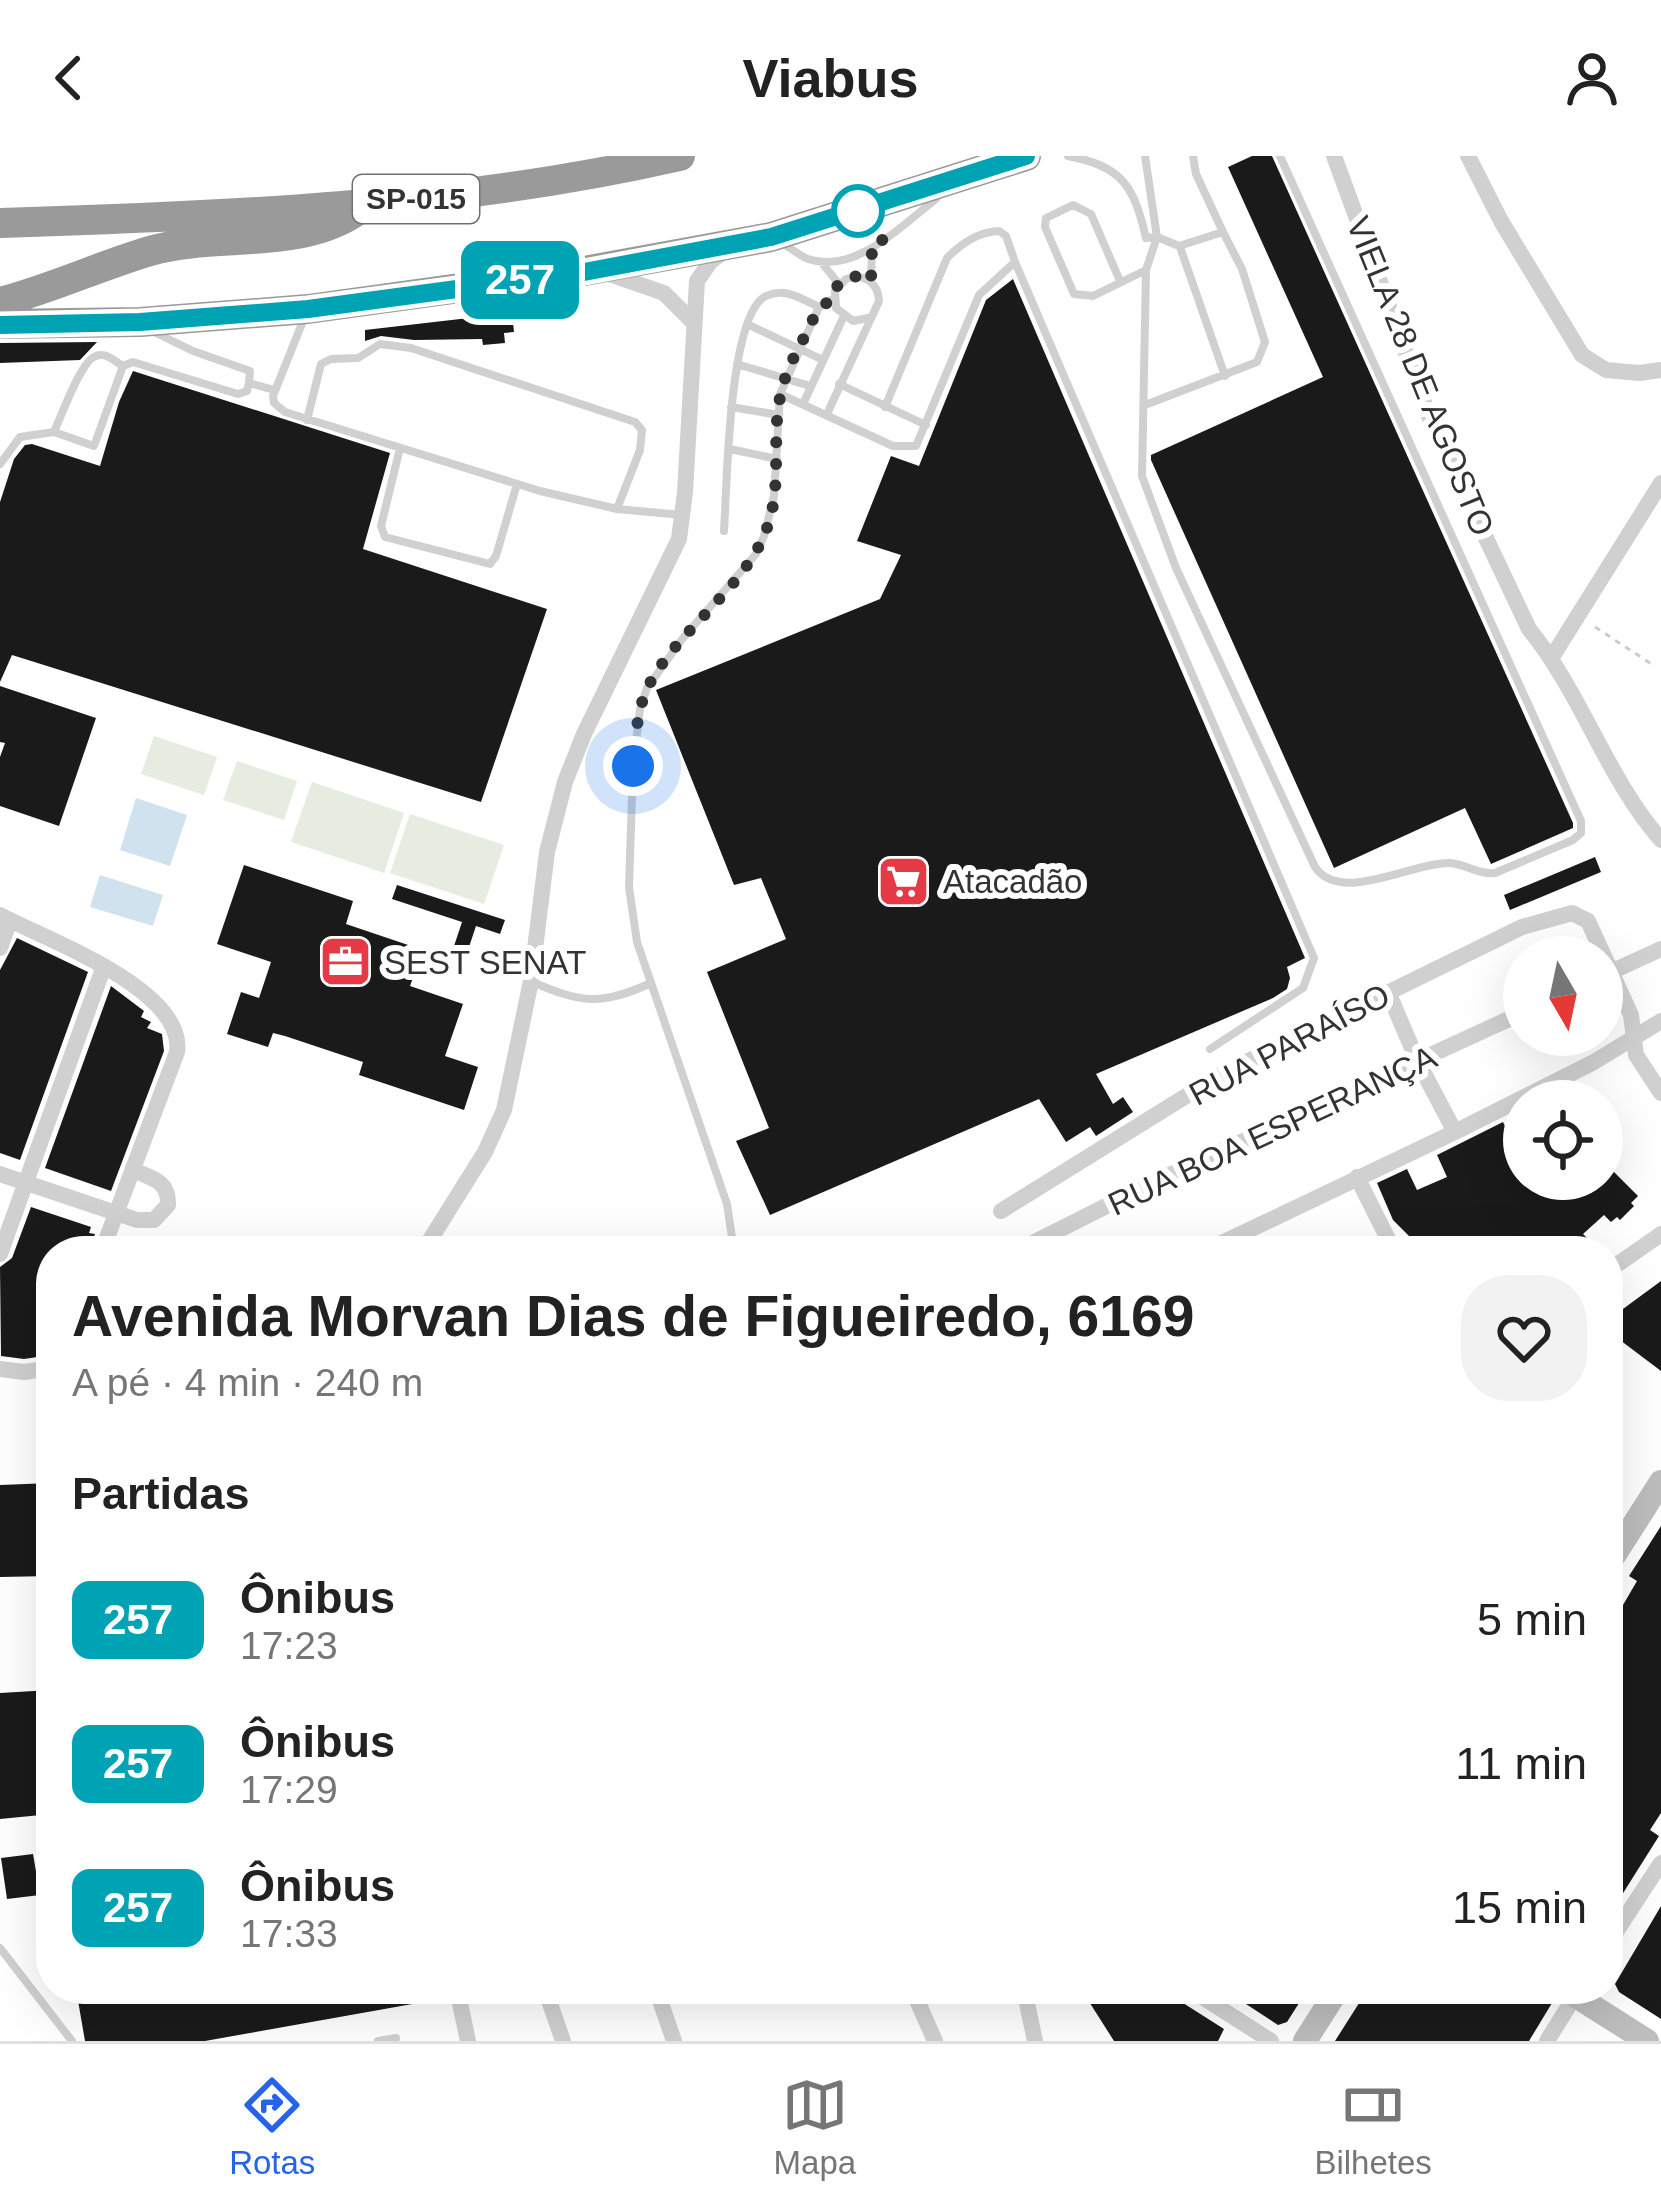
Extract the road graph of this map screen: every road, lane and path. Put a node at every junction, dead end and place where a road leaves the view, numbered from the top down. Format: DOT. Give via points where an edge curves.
graph roads {
  1 [pos="680,156"];
  2 [pos="1026,156"];
  3 [pos="1068,156"];
  4 [pos="1145,156"];
  5 [pos="1193,156"];
  6 [pos="1280,156"];
  7 [pos="1334,156"];
  8 [pos="1468,156"];
  9 [pos="969,175"];
  10 [pos="366,206"];
  11 [pos="0,223"];
  12 [pos="1222,232"];
  13 [pos="771,237"];
  14 [pos="1151,237"];
  15 [pos="735,244"];
  16 [pos="1180,246"];
  17 [pos="872,249"];
  18 [pos="821,261"];
  19 [pos="1015,262"];
  20 [pos="1146,270"];
  21 [pos="584,272"];
  22 [pos="871,281"];
  23 [pos="1120,281"];
  24 [pos="838,284"];
  25 [pos="833,299"];
  26 [pos="0,302"];
  27 [pos="819,307"];
  28 [pos="308,309"];
  29 [pos="843,318"];
  30 [pos="868,318"];
  31 [pos="140,322"];
  32 [pos="694,322"];
  33 [pos="747,324"];
  34 [pos="0,325"];
  35 [pos="798,348"];
  36 [pos="823,360"];
  37 [pos="736,364"];
  38 [pos="122,366"];
  39 [pos="1661,370"];
  40 [pos="1225,376"];
  41 [pos="786,378"];
  42 [pos="249,383"];
  43 [pos="839,384"];
  44 [pos="810,386"];
  45 [pos="274,390"];
  46 [pos="780,394"];
  47 [pos="802,404"];
  48 [pos="1145,405"];
  49 [pos="731,407"];
  50 [pos="885,407"];
  51 [pos="826,414"];
  52 [pos="779,415"];
  53 [pos="307,421"];
  54 [pos="926,425"];
  55 [pos="54,433"];
  56 [pos="400,448"];
  57 [pos="730,449"];
  58 [pos="777,459"];
  59 [pos="0,464"];
  60 [pos="1661,483"];
  61 [pos="517,484"];
  62 [pos="616,509"];
  63 [pos="683,515"];
  64 [pos="724,531"];
  65 [pos="1578,616"];
  66 [pos="1552,657"];
  67 [pos="1653,665"];
  68 [pos="1661,840"];
  69 [pos="5,917"];
  70 [pos="1503,936"];
  71 [pos="1503,936"];
  72 [pos="1593,936"];
  73 [pos="0,947"];
  74 [pos="1661,949"];
  75 [pos="104,966"];
  76 [pos="1623,966"];
  77 [pos="531,981"];
  78 [pos="651,983"];
  79 [pos="1388,992"];
  80 [pos="1623,1004"];
  81 [pos="1661,1021"];
  82 [pos="1503,1022"];
  83 [pos="1634,1034"];
  84 [pos="1210,1048"];
  85 [pos="1418,1062"];
  86 [pos="1661,1093"];
  87 [pos="1455,1132"];
  88 [pos="133,1170"];
  89 [pos="0,1174"];
  90 [pos="1357,1177"];
  91 [pos="24,1183"];
  92 [pos="1001,1211"];
  93 [pos="115,1214"];
  94 [pos="1661,1234"];
  95 [pos="107,1236"];
  96 [pos="432,1236"];
  97 [pos="732,1236"];
  98 [pos="1047,1236"];
  99 [pos="1236,1236"];
  100 [pos="1386,1236"];
  101 [pos="0,1254"];
  102 [pos="1623,1261"];
  103 [pos="0,1369"];
  104 [pos="36,1370"];
  105 [pos="1661,1482"];
  106 [pos="1623,1542"];
  107 [pos="1661,1863"];
  108 [pos="1623,1921"];
  109 [pos="0,1948"];
  110 [pos="36,1994"];
  111 [pos="43,2004"];
  112 [pos="460,2004"];
  113 [pos="550,2004"];
  114 [pos="661,2004"];
  115 [pos="919,2004"];
  116 [pos="1027,2004"];
  117 [pos="1213,2004"];
  118 [pos="1328,2004"];
  119 [pos="1566,2004"];
  120 [pos="1592,2004"];
  121 [pos="396,2038"];
  122 [pos="72,2041"];
  123 [pos="378,2041"];
  124 [pos="468,2041"];
  125 [pos="563,2041"];
  126 [pos="674,2041"];
  127 [pos="935,2041"];
  128 [pos="1034,2041"];
  129 [pos="1271,2041"];
  130 [pos="1305,2041"];
  131 [pos="1546,2041"];
  132 [pos="1647,2041"];
  1 -- 10 [label="highway, SP-015" via="581,179"];
  2 -- 9 [label="highway"];
  3 -- 14 [label="lane" via="1118,174"];
  4 -- 14 [label="lane"];
  5 -- 12 [label="lane"];
  6 -- 48 [label="lane" via="1581,821 1574,840 1496,873 1450,863 1349,883 1320,875 1153,508 1142,476"];
  7 -- 66 [label="street, VIELA 28 DE AGOSTO" via="1432,424 1529,629"];
  8 -- 39 [label="street" via="1582,355 1606,370"];
  9 -- 13 [label="highway"];
  9 -- 17 [label="lane"];
  10 -- 11 [label="highway, SP-015"];
  10 -- 26 [label="highway" via="317,231 151,251"];
  12 -- 16 [label="lane"];
  12 -- 40 [label="lane" via="1265,342 1257,362"];
  13 -- 15 [label="highway"];
  13 -- 18 [label="lane"];
  14 -- 16 [label="lane"];
  14 -- 20 [label="lane"];
  15 -- 21 [label="highway"];
  15 -- 32 [label="street" via="703,271"];
  16 -- 40 [label="lane"];
  17 -- 18 [label="lane"];
  17 -- 22 [label="lane"];
  18 -- 24 [label="lane"];
  19 -- 50 [label="lane" via="999,231 947,258"];
  19 -- 54 [label="lane" via="979,295"];
  19 -- 84 [label="lane" via="1314,958 1304,988"];
  20 -- 23 [label="lane"];
  20 -- 48 [label="lane"];
  21 -- 28 [label="highway"];
  21 -- 32 [label="street" via="664,293"];
  22 -- 24 [label="lane" via="854,276"];
  22 -- 30 [label="lane" via="879,301"];
  23 -- 23 [label="lane" via="1093,296 1074,294 1046,218 1073,205 1091,214"];
  24 -- 25 [label="lane"];
  25 -- 27 [label="lane"];
  25 -- 29 [label="lane"];
  27 -- 33 [label="lane" via="776,293 757,302"];
  27 -- 35 [label="lane"];
  28 -- 31 [label="highway"];
  28 -- 45 [label="lane"];
  29 -- 30 [label="lane"];
  29 -- 36 [label="lane"];
  30 -- 43 [label="lane"];
  31 -- 34 [label="highway"];
  31 -- 42 [label="lane" via="250,371"];
  32 -- 63 [label="street"];
  33 -- 35 [label="lane"];
  33 -- 37 [label="lane"];
  35 -- 36 [label="lane"];
  35 -- 41 [label="lane"];
  36 -- 44 [label="lane"];
  37 -- 41 [label="lane"];
  37 -- 49 [label="lane"];
  38 -- 42 [label="lane" via="133,362 238,394"];
  38 -- 55 [label="lane" via="105,355 86,362"];
  38 -- 55 [label="lane" via="94,446"];
  40 -- 48 [label="lane"];
  41 -- 44 [label="lane"];
  41 -- 46 [label="lane"];
  42 -- 45 [label="lane"];
  43 -- 50 [label="lane"];
  43 -- 51 [label="lane"];
  44 -- 47 [label="lane"];
  45 -- 53 [label="lane" via="277,407"];
  46 -- 47 [label="lane"];
  46 -- 52 [label="lane"];
  47 -- 51 [label="lane"];
  49 -- 52 [label="lane"];
  49 -- 57 [label="lane"];
  50 -- 54 [label="lane"];
  51 -- 54 [label="lane" via="902,448 916,446"];
  52 -- 58 [label="lane"];
  53 -- 56 [label="lane"];
  53 -- 62 [label="lane" via="325,360 358,358 380,344 411,348 635,422 640,450"];
  55 -- 59 [label="lane" via="20,437"];
  56 -- 61 [label="lane"];
  56 -- 61 [label="lane" via="385,537 490,564"];
  57 -- 58 [label="lane"];
  57 -- 64 [label="lane"];
  58 -- 78 [label="lane" via="770,520 756,554 660,667 640,709 628,886"];
  60 -- 65 [label="street"];
  61 -- 62 [label="lane"];
  62 -- 63 [label="lane"];
  63 -- 77 [label="street" via="671,559 566,782 547,852"];
  65 -- 66 [label="street"];
  65 -- 67 [label="path"];
  66 -- 68 [label="street, VIELA 28 DE AGOSTO" via="1634,807"];
  69 -- 73 [label="street"];
  69 -- 75 [label="street"];
  70 -- 72 [label="street, RUA PARAÍSO" via="1572,913 1588,921"];
  71 -- 79 [label="street, RUA PARAÍSO"];
  74 -- 76 [label="street"];
  75 -- 88 [label="street" via="155,1002 178,1045"];
  75 -- 91 [label="street"];
  77 -- 78 [label="lane" via="575,1000 616,999"];
  77 -- 96 [label="street" via="504,1110"];
  78 -- 97 [label="lane"];
  79 -- 85 [label="street"];
  79 -- 92 [label="street, RUA PARAÍSO" via="1220,1076"];
  80 -- 83 [label="street"];
  81 -- 83 [label="street"];
  82 -- 85 [label="street, RUA BOA ESPERANÇA"];
  83 -- 86 [label="street" via="1636,1054"];
  83 -- 87 [label="street"];
  85 -- 87 [label="street"];
  85 -- 98 [label="street, RUA BOA ESPERANÇA"];
  87 -- 90 [label="street"];
  88 -- 93 [label="street"];
  88 -- 93 [label="street" via="159,1180 166,1210 154,1220"];
  89 -- 91 [label="street"];
  90 -- 99 [label="street"];
  90 -- 100 [label="street"];
  91 -- 93 [label="street"];
  91 -- 101 [label="street"];
  93 -- 95 [label="street"];
  94 -- 102 [label="street"];
  103 -- 104 [label="street"];
  105 -- 106 [label="street"];
  107 -- 108 [label="street"];
  109 -- 110 [label="lane"];
  111 -- 122 [label="lane"];
  112 -- 124 [label="street"];
  113 -- 125 [label="street"];
  114 -- 126 [label="street"];
  115 -- 127 [label="street"];
  116 -- 128 [label="street"];
  117 -- 129 [label="street"];
  118 -- 130 [label="street"];
  119 -- 131 [label="street"];
  120 -- 132 [label="street"];
  121 -- 123 [label="lane"];
}
